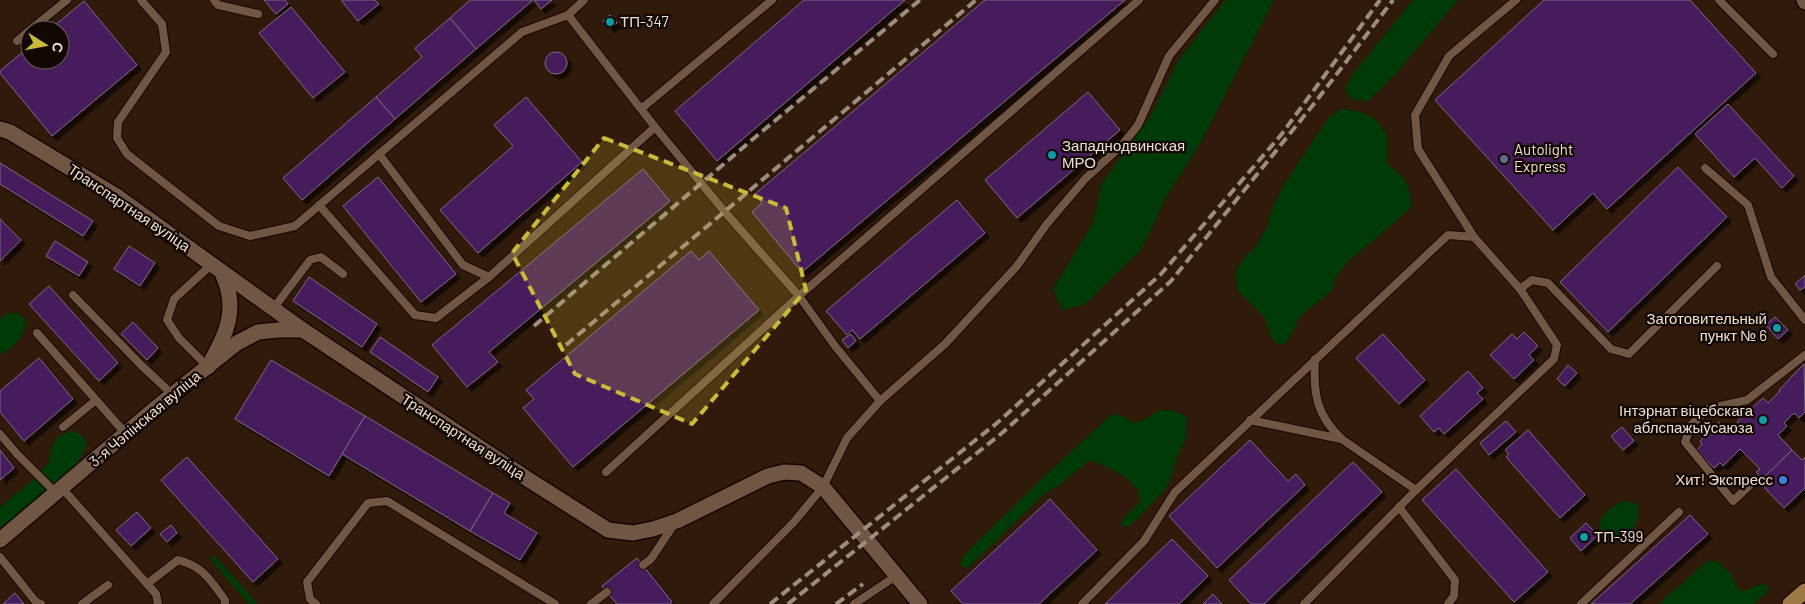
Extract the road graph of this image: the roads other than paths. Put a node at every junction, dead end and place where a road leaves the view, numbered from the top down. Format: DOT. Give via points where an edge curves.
graph roads {
  1 [pos="67,0"];
  2 [pos="141,0"];
  3 [pos="214,0"];
  4 [pos="584,0"];
  5 [pos="772,0"];
  6 [pos="1139,0"];
  7 [pos="1215,0"];
  8 [pos="1516,0"];
  9 [pos="1719,0"];
  10 [pos="258,14"];
  11 [pos="568,14"];
  12 [pos="42,20"];
  13 [pos="20,38"];
  14 [pos="17,41"];
  15 [pos="1773,54"];
  16 [pos="641,109"];
  17 [pos="3,127"];
  18 [pos="655,127"];
  19 [pos="379,154"];
  20 [pos="1705,168"];
  21 [pos="319,205"];
  22 [pos="1474,237"];
  23 [pos="1717,266"];
  24 [pos="217,268"];
  25 [pos="343,274"];
  26 [pos="489,277"];
  27 [pos="1520,290"];
  28 [pos="73,295"];
  29 [pos="798,296"];
  30 [pos="273,309"];
  31 [pos="1805,320"];
  32 [pos="303,330"];
  33 [pos="37,333"];
  34 [pos="1805,355"];
  35 [pos="1315,359"];
  36 [pos="208,367"];
  37 [pos="173,395"];
  38 [pos="96,400"];
  39 [pos="880,401"];
  40 [pos="1250,420"];
  41 [pos="62,427"];
  42 [pos="0,434"];
  43 [pos="126,434"];
  44 [pos="1343,440"];
  45 [pos="606,472"];
  46 [pos="1752,484"];
  47 [pos="822,488"];
  48 [pos="59,490"];
  49 [pos="1416,490"];
  50 [pos="1399,507"];
  51 [pos="1679,512"];
  52 [pos="677,521"];
  53 [pos="0,540"];
  54 [pos="0,557"];
  55 [pos="643,565"];
  56 [pos="896,576"];
  57 [pos="147,584"];
  58 [pos="108,585"];
  59 [pos="607,592"];
  60 [pos="1804,594"];
  61 [pos="41,604"];
  62 [pos="82,604"];
  63 [pos="158,604"];
  64 [pos="225,604"];
  65 [pos="316,604"];
  66 [pos="555,604"];
  67 [pos="591,604"];
  68 [pos="713,604"];
  69 [pos="854,604"];
  70 [pos="920,604"];
  71 [pos="1082,604"];
  72 [pos="1304,604"];
  73 [pos="1448,604"];
  74 [pos="1581,604"];
  75 [pos="1790,604"];
  1 -- 12 [label="lane"];
  2 -- 21 [label="lane" via="162,24 166,52 118,122 117,138 127,154 219,226 250,236 295,226"];
  3 -- 10 [label="lane" via="218,4"];
  4 -- 11 [label="lane"];
  5 -- 16 [label="lane"];
  6 -- 29 [label="lane"];
  7 -- 39 [label="lane" via="1169,56 1138,125 1123,144 1086,179 1046,225 1017,266 945,344"];
  8 -- 22 [label="lane" via="1448,56 1415,115 1418,149"];
  9 -- 15 [label="lane"];
  11 -- 16 [label="lane"];
  11 -- 19 [label="lane" via="522,32"];
  13 -- 14 [label="lane"];
  16 -- 18 [label="lane"];
  17 -- 24 [label="main road, Транспартная вуліца" via="118,197"];
  18 -- 26 [label="lane"];
  18 -- 29 [label="lane"];
  19 -- 21 [label="lane"];
  19 -- 26 [label="lane" via="463,265"];
  20 -- 31 [label="lane" via="1748,205 1771,278"];
  21 -- 26 [label="lane" via="415,315 436,318"];
  22 -- 27 [label="lane"];
  22 -- 35 [label="lane" via="1448,235"];
  23 -- 27 [label="lane" via="1629,354 1611,349 1548,282 1532,280"];
  24 -- 30 [label="main road, Транспартная вуліца"];
  24 -- 36 [label="main road" via="230,296 229,319 223,339"];
  24 -- 36 [label="lane" via="174,299 167,320 179,338"];
  25 -- 30 [label="lane" via="321,257 310,260"];
  27 -- 49 [label="lane" via="1557,345 1554,359"];
  28 -- 37 [label="lane"];
  29 -- 39 [label="lane"];
  29 -- 45 [label="lane"];
  30 -- 32 [label="main road, Транспартная вуліца"];
  32 -- 36 [label="main road, 3-я Чэпінская вуліца" via="258,332 237,343"];
  32 -- 52 [label="main road, Транспартная вуліца" via="608,530 633,533"];
  33 -- 38 [label="lane"];
  34 -- 46 [label="lane" via="1747,400 1708,409 1691,426 1685,442 1733,501"];
  35 -- 40 [label="lane"];
  35 -- 44 [label="lane" via="1314,384 1319,410"];
  36 -- 37 [label="main road, 3-я Чэпінская вуліца"];
  37 -- 43 [label="main road, 3-я Чэпінская вуліца"];
  38 -- 41 [label="lane"];
  38 -- 43 [label="lane"];
  39 -- 47 [label="lane" via="847,438"];
  40 -- 44 [label="lane"];
  40 -- 71 [label="lane" via="1175,492 1144,541"];
  42 -- 48 [label="lane"];
  43 -- 48 [label="main road, 3-я Чэпінская вуліца"];
  44 -- 49 [label="lane"];
  47 -- 52 [label="main road, Транспартная вуліца" via="801,473 784,472 768,476"];
  47 -- 56 [label="main road, Транспартная вуліца"];
  47 -- 68 [label="lane" via="792,524"];
  48 -- 53 [label="main road, 3-я Чэпінская вуліца"];
  48 -- 57 [label="lane"];
  49 -- 50 [label="lane"];
  50 -- 72 [label="lane"];
  50 -- 73 [label="lane" via="1455,580 1454,596"];
  51 -- 74 [label="lane"];
  52 -- 55 [label="lane" via="651,559"];
  54 -- 61 [label="lane"];
  56 -- 69 [label="lane"];
  56 -- 70 [label="main road, Транспартная вуліца"];
  57 -- 63 [label="lane" via="156,594"];
  57 -- 64 [label="lane" via="178,560 202,570"];
  58 -- 62 [label="lane"];
  59 -- 67 [label="lane"];
  60 -- 75 [label="main road"];
  65 -- 66 [label="lane" via="310,599 307,582 368,503 387,501"];
}
